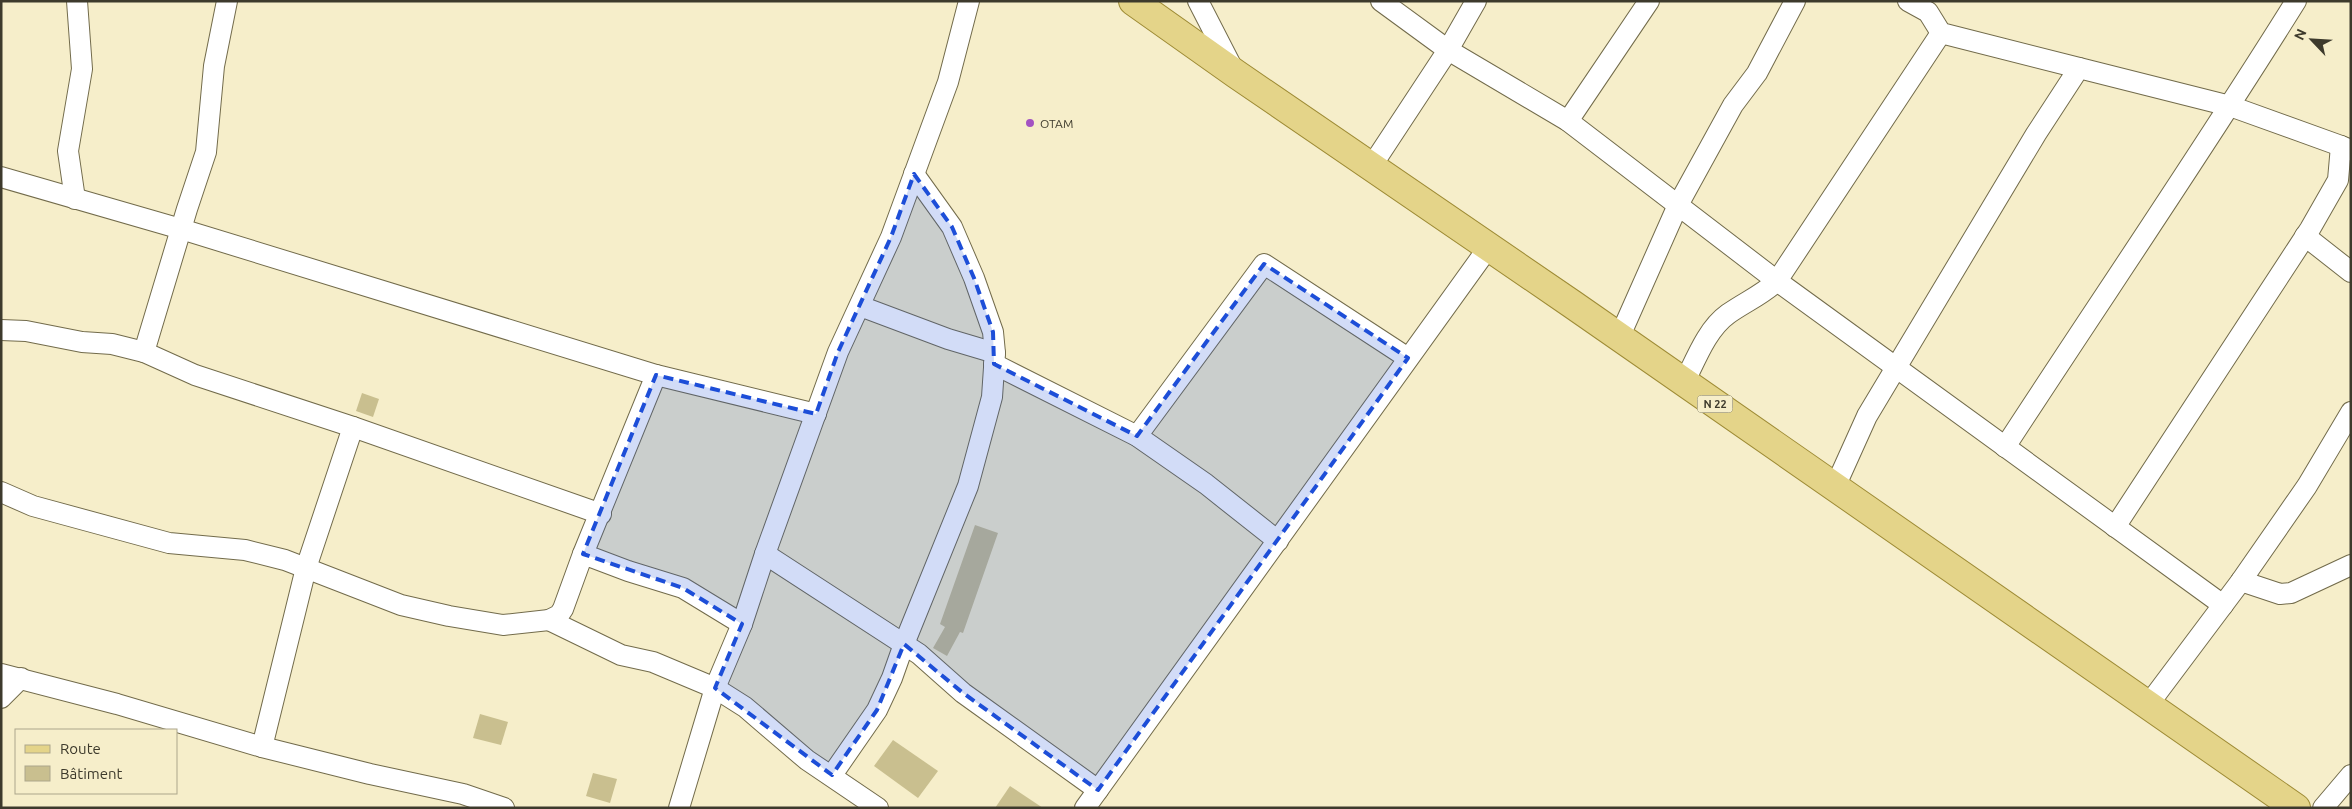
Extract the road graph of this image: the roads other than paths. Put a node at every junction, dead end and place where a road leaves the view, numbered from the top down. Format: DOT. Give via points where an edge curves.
graph roads {
  1 [pos="77,1"];
  2 [pos="227,1"];
  3 [pos="969,1"];
  4 [pos="1133,1"];
  5 [pos="1198,1"];
  6 [pos="1381,1"];
  7 [pos="1476,1"];
  8 [pos="1649,1"];
  9 [pos="1795,1"];
  10 [pos="1908,1"];
  11 [pos="2296,1"];
  12 [pos="1941,33"];
  13 [pos="1448,50"];
  14 [pos="2079,68"];
  15 [pos="1236,74"];
  16 [pos="2230,106"];
  17 [pos="1568,121"];
  18 [pos="2346,148"];
  19 [pos="1371,166"];
  20 [pos="914,174"];
  21 [pos="1,177"];
  22 [pos="76,199"];
  23 [pos="1678,205"];
  24 [pos="181,229"];
  25 [pos="2304,236"];
  26 [pos="1488,248"];
  27 [pos="2351,272"];
  28 [pos="1777,281"];
  29 [pos="860,306"];
  30 [pos="1,330"];
  31 [pos="1619,338"];
  32 [pos="144,352"];
  33 [pos="995,358"];
  34 [pos="1408,358"];
  35 [pos="1895,368"];
  36 [pos="656,375"];
  37 [pos="1684,382"];
  38 [pos="2351,412"];
  39 [pos="816,414"];
  40 [pos="353,427"];
  41 [pos="1137,436"];
  42 [pos="2005,447"];
  43 [pos="1835,487"];
  44 [pos="1,492"];
  45 [pos="601,514"];
  46 [pos="2115,527"];
  47 [pos="1278,541"];
  48 [pos="584,554"];
  49 [pos="764,554"];
  50 [pos="2351,565"];
  51 [pos="306,568"];
  52 [pos="2241,581"];
  53 [pos="2224,604"];
  54 [pos="549,620"];
  55 [pos="742,624"];
  56 [pos="904,644"];
  57 [pos="1,674"];
  58 [pos="21,678"];
  59 [pos="715,688"];
  60 [pos="1,698"];
  61 [pos="2148,705"];
  62 [pos="262,747"];
  63 [pos="832,775"];
  64 [pos="2351,775"];
  65 [pos="1098,790"];
  66 [pos="504,808"];
  67 [pos="680,808"];
  68 [pos="878,808"];
  69 [pos="1085,808"];
  70 [pos="2296,808"];
  71 [pos="2323,808"];
  1 -- 22 [label="street" via="82,69 68,151"];
  2 -- 24 [label="street" via="214,66 206,152"];
  3 -- 20 [label="street" via="948,82"];
  4 -- 15 [label="main road, N 22"];
  5 -- 15 [label="street"];
  6 -- 13 [label="street"];
  7 -- 13 [label="street"];
  8 -- 17 [label="street"];
  9 -- 23 [label="street" via="1757,73 1733,106"];
  10 -- 12 [label="street" via="1928,12"];
  11 -- 16 [label="street"];
  12 -- 14 [label="street"];
  12 -- 28 [label="street"];
  13 -- 17 [label="street"];
  13 -- 19 [label="street"];
  14 -- 16 [label="street"];
  14 -- 35 [label="street"];
  15 -- 19 [label="main road, N 22"];
  16 -- 18 [label="street"];
  16 -- 42 [label="street"];
  17 -- 23 [label="street"];
  18 -- 25 [label="street" via="2338,180"];
  19 -- 26 [label="main road, N 22"];
  20 -- 29 [label="street" via="891,237"];
  20 -- 33 [label="street" via="952,227 993,332"];
  21 -- 22 [label="street"];
  22 -- 24 [label="street"];
  23 -- 28 [label="street"];
  23 -- 31 [label="street"];
  24 -- 32 [label="street"];
  24 -- 36 [label="street"];
  25 -- 27 [label="street"];
  25 -- 46 [label="street"];
  26 -- 31 [label="main road, N 22"];
  26 -- 34 [label="street"];
  28 -- 35 [label="street"];
  28 -- 37 [label="street" via="1764,293 1727,314 1710,332"];
  29 -- 33 [label="street"];
  29 -- 39 [label="street" via="838,352"];
  30 -- 32 [label="street" via="112,344"];
  31 -- 37 [label="main road, N 22"];
  32 -- 40 [label="street" via="195,375"];
  33 -- 41 [label="street"];
  33 -- 56 [label="street" via="988,416 968,486"];
  34 -- 41 [label="street" via="1264,264"];
  34 -- 47 [label="street"];
  35 -- 42 [label="street"];
  35 -- 43 [label="street" via="1867,416"];
  36 -- 39 [label="street"];
  36 -- 45 [label="street"];
  37 -- 43 [label="main road, N 22"];
  38 -- 52 [label="street" via="2307,486"];
  39 -- 49 [label="street"];
  40 -- 45 [label="street"];
  40 -- 51 [label="street"];
  41 -- 47 [label="street" via="1206,484"];
  42 -- 46 [label="street"];
  43 -- 61 [label="main road, N 22"];
  44 -- 51 [label="street" via="33,506 169,543 245,550"];
  45 -- 48 [label="street"];
  46 -- 53 [label="street"];
  47 -- 65 [label="street"];
  48 -- 54 [label="street" via="563,609"];
  48 -- 55 [label="street" via="682,588"];
  49 -- 55 [label="street"];
  49 -- 56 [label="street"];
  50 -- 52 [label="street" via="2292,593 2280,594"];
  51 -- 54 [label="street" via="401,605 449,616 503,625"];
  51 -- 62 [label="street"];
  52 -- 53 [label="street"];
  53 -- 61 [label="street"];
  54 -- 59 [label="street" via="620,655 653,662"];
  55 -- 59 [label="street"];
  56 -- 63 [label="street" via="877,710"];
  56 -- 65 [label="street" via="963,693"];
  57 -- 58 [label="street"];
  58 -- 60 [label="street"];
  58 -- 62 [label="street"];
  59 -- 63 [label="street" via="745,707 807,760"];
  59 -- 67 [label="street"];
  61 -- 70 [label="main road, N 22"];
  62 -- 66 [label="street" via="464,794"];
  63 -- 68 [label="street"];
  64 -- 71 [label="street"];
  65 -- 69 [label="street"];
}
